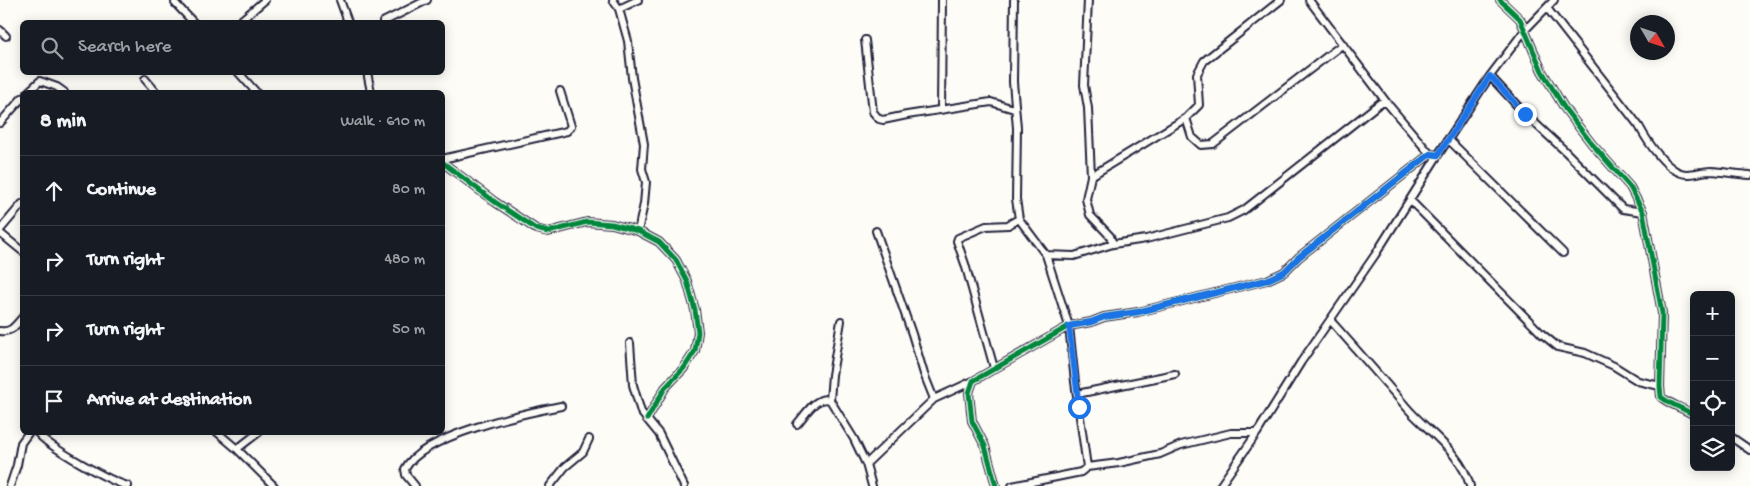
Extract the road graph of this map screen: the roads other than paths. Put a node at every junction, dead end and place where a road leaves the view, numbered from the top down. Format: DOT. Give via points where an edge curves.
graph roads {
  1 [pos="265,0"];
  2 [pos="340,0"];
  3 [pos="427,0"];
  4 [pos="613,0"];
  5 [pos="638,0"];
  6 [pos="942,0"];
  7 [pos="1014,0"];
  8 [pos="1088,0"];
  9 [pos="1281,0"];
  10 [pos="1309,0"];
  11 [pos="1500,0"];
  12 [pos="1554,0"];
  13 [pos="175,3"];
  14 [pos="1547,8"];
  15 [pos="619,9"];
  16 [pos="191,20"];
  17 [pos="241,20"];
  18 [pos="347,20"];
  19 [pos="387,20"];
  20 [pos="0,30"];
  21 [pos="1525,30"];
  22 [pos="6,36"];
  23 [pos="865,40"];
  24 [pos="1344,44"];
  25 [pos="241,75"];
  26 [pos="368,75"];
  27 [pos="1490,76"];
  28 [pos="145,79"];
  29 [pos="30,90"];
  30 [pos="61,90"];
  31 [pos="154,90"];
  32 [pos="254,90"];
  33 [pos="371,90"];
  34 [pos="560,91"];
  35 [pos="20,100"];
  36 [pos="1387,103"];
  37 [pos="941,110"];
  38 [pos="1014,110"];
  39 [pos="1186,118"];
  40 [pos="0,123"];
  41 [pos="1448,139"];
  42 [pos="1430,154"];
  43 [pos="1438,155"];
  44 [pos="445,160"];
  45 [pos="445,163"];
  46 [pos="1750,175"];
  47 [pos="1091,176"];
  48 [pos="1410,200"];
  49 [pos="20,206"];
  50 [pos="1643,212"];
  51 [pos="1019,219"];
  52 [pos="0,231"];
  53 [pos="638,231"];
  54 [pos="876,231"];
  55 [pos="1113,244"];
  56 [pos="20,249"];
  57 [pos="1563,253"];
  58 [pos="1046,255"];
  59 [pos="20,320"];
  60 [pos="1330,320"];
  61 [pos="842,321"];
  62 [pos="1069,326"];
  63 [pos="0,331"];
  64 [pos="630,343"];
  65 [pos="994,368"];
  66 [pos="1175,374"];
  67 [pos="973,381"];
  68 [pos="1660,386"];
  69 [pos="1077,394"];
  70 [pos="934,399"];
  71 [pos="830,400"];
  72 [pos="561,406"];
  73 [pos="1690,412"];
  74 [pos="647,419"];
  75 [pos="797,424"];
  76 [pos="1256,433"];
  77 [pos="27,435"];
  78 [pos="39,435"];
  79 [pos="220,435"];
  80 [pos="256,435"];
  81 [pos="589,439"];
  82 [pos="1735,440"];
  83 [pos="237,450"];
  84 [pos="1750,450"];
  85 [pos="866,464"];
  86 [pos="1087,467"];
  87 [pos="10,486"];
  88 [pos="128,486"];
  89 [pos="274,486"];
  90 [pos="415,486"];
  91 [pos="550,486"];
  92 [pos="684,486"];
  93 [pos="872,486"];
  94 [pos="996,486"];
  95 [pos="1012,486"];
  96 [pos="1220,486"];
  97 [pos="1470,486"];
  1 -- 17 [label="street"];
  2 -- 18 [label="street"];
  3 -- 19 [label="street"];
  4 -- 15 [label="street"];
  5 -- 15 [label="street"];
  6 -- 37 [label="street"];
  7 -- 38 [label="street"];
  8 -- 47 [label="street" via="1084,85"];
  9 -- 39 [label="street" via="1204,61 1197,74 1199,105"];
  10 -- 24 [label="street"];
  11 -- 21 [label="street" via="1520,19"];
  12 -- 14 [label="street"];
  13 -- 16 [label="street"];
  14 -- 21 [label="street"];
  14 -- 46 [label="street" via="1633,118 1648,143 1670,166 1686,174 1707,171"];
  15 -- 53 [label="street" via="628,41 644,144 642,169 646,182"];
  20 -- 22 [label="street"];
  21 -- 27 [label="street"];
  21 -- 50 [label="street" via="1542,71 1565,109 1630,187"];
  23 -- 37 [label="street" via="876,117 883,120"];
  24 -- 36 [label="street"];
  24 -- 39 [label="street" via="1214,144 1201,144 1192,137"];
  25 -- 32 [label="street"];
  26 -- 33 [label="street"];
  27 -- 41 [label="street"];
  27 -- 50 [label="street" via="1622,209"];
  28 -- 31 [label="street"];
  29 -- 30 [label="street" via="40,81"];
  34 -- 44 [label="street" via="571,126 567,131"];
  35 -- 40 [label="street"];
  36 -- 42 [label="street"];
  36 -- 55 [label="street" via="1380,103 1244,210 1228,218"];
  37 -- 38 [label="street" via="991,102"];
  38 -- 51 [label="street"];
  39 -- 47 [label="street"];
  41 -- 43 [label="street"];
  41 -- 57 [label="street"];
  42 -- 43 [label="street"];
  42 -- 62 [label="street" via="1284,272 1267,280"];
  43 -- 48 [label="street"];
  45 -- 53 [label="street" via="536,229 548,232 586,222"];
  47 -- 55 [label="street" via="1087,208"];
  48 -- 60 [label="street"];
  48 -- 68 [label="street" via="1558,347 1585,353 1638,381"];
  49 -- 52 [label="street"];
  50 -- 68 [label="street" via="1662,313"];
  51 -- 58 [label="street"];
  51 -- 65 [label="street" via="1008,225 986,226 957,241"];
  52 -- 56 [label="street"];
  53 -- 74 [label="street" via="658,242 676,260 696,310 698,332 695,350 684,368 665,388"];
  54 -- 70 [label="street"];
  55 -- 58 [label="street" via="1074,256"];
  58 -- 62 [label="street"];
  59 -- 63 [label="street" via="12,330"];
  60 -- 76 [label="street"];
  60 -- 97 [label="street" via="1458,460 1467,473"];
  61 -- 71 [label="street"];
  62 -- 65 [label="street"];
  62 -- 69 [label="street"];
  64 -- 74 [label="street" via="632,385"];
  65 -- 67 [label="street"];
  66 -- 69 [label="street"];
  67 -- 70 [label="street"];
  67 -- 94 [label="street" via="969,393 972,421 985,446"];
  68 -- 73 [label="street" via="1661,398"];
  69 -- 86 [label="street"];
  70 -- 85 [label="street"];
  71 -- 75 [label="street" via="817,401"];
  71 -- 85 [label="street"];
  72 -- 90 [label="street" via="472,428 433,445 408,462 405,468"];
  74 -- 92 [label="street" via="659,434"];
  76 -- 86 [label="street" via="1230,433 1181,445 1160,454"];
  76 -- 96 [label="street"];
  77 -- 87 [label="street" via="21,443"];
  78 -- 88 [label="street" via="44,441 105,477"];
  79 -- 83 [label="street"];
  80 -- 83 [label="street"];
  81 -- 91 [label="street" via="583,452"];
  82 -- 84 [label="street"];
  83 -- 89 [label="street"];
  85 -- 93 [label="street"];
  86 -- 95 [label="street" via="1081,472"];
}
